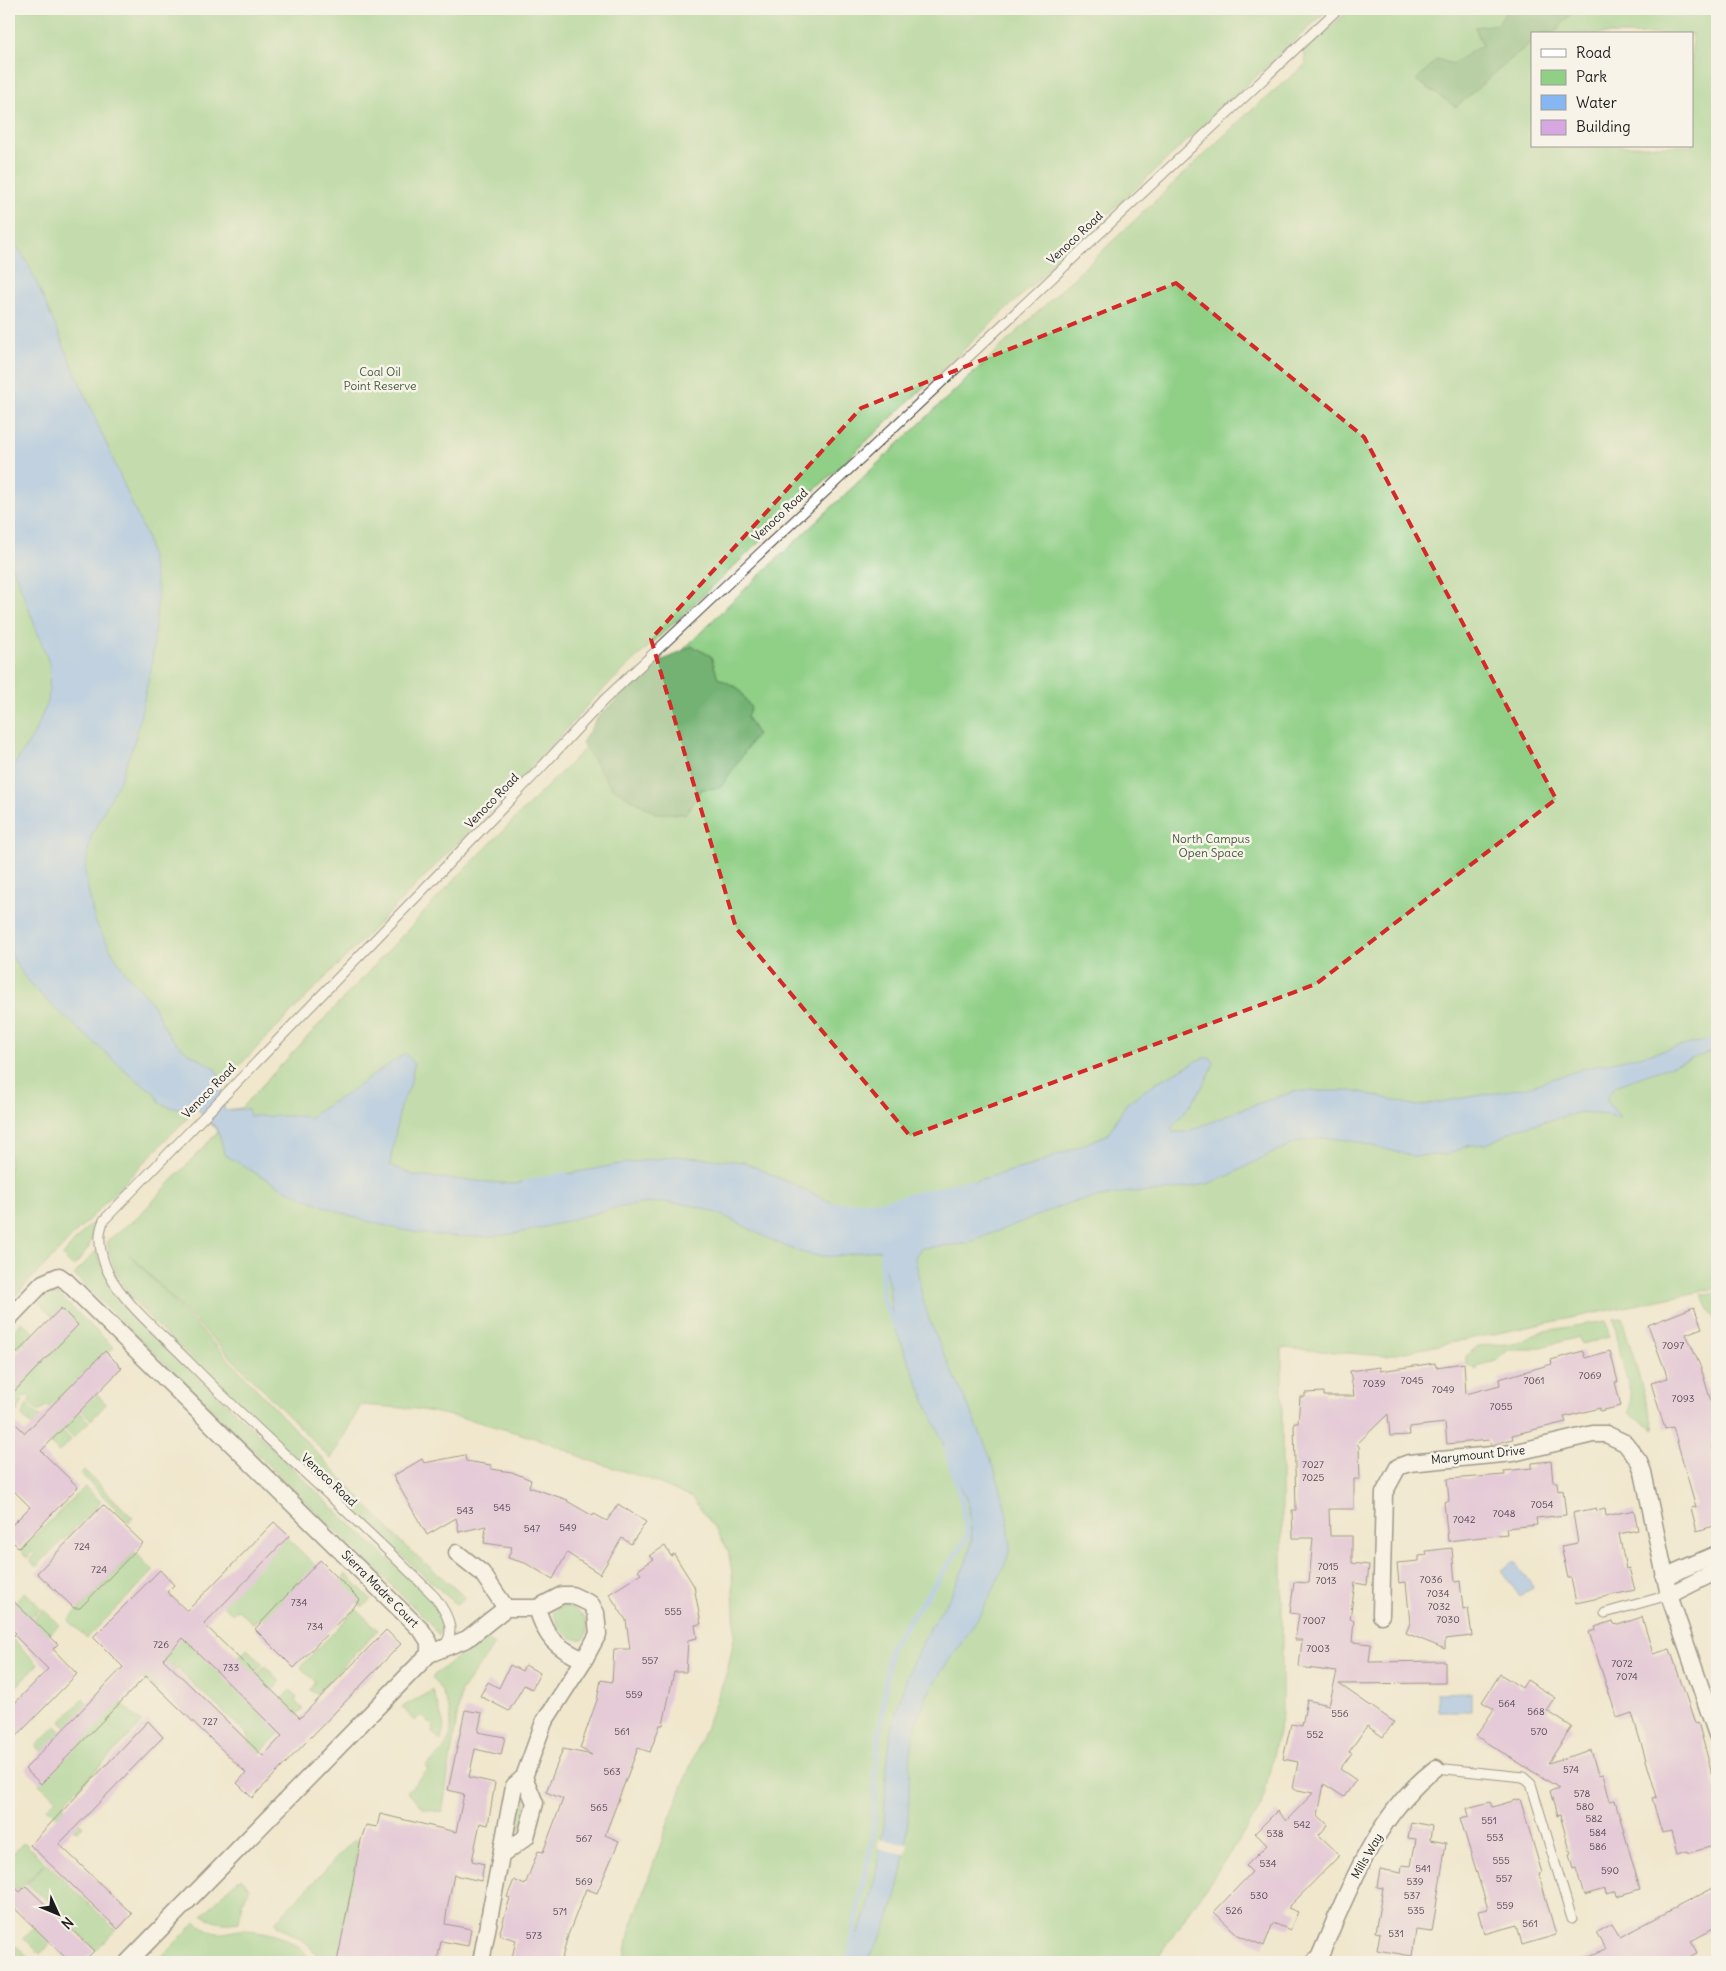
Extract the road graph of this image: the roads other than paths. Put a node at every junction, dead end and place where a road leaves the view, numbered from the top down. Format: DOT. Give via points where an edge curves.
graph roads {
  1 [pos="1338,9"];
  2 [pos="9,1318"];
  3 [pos="457,1553"];
  4 [pos="1717,1554"];
  5 [pos="1717,1571"];
  6 [pos="1664,1577"];
  7 [pos="1669,1595"];
  8 [pos="506,1608"];
  9 [pos="537,1608"];
  10 [pos="1606,1613"];
  11 [pos="1381,1615"];
  12 [pos="429,1654"];
  13 [pos="584,1660"];
  14 [pos="1717,1735"];
  15 [pos="1436,1768"];
  16 [pos="524,1777"];
  17 [pos="502,1855"];
  18 [pos="1572,1919"];
  19 [pos="1318,1961"];
  20 [pos="128,1962"];
  21 [pos="481,1962"];
  1 -- 12 [label="lane, Venoco Road" via="604,700 195,1124 99,1228 105,1266 132,1304 435,1598 448,1616 450,1633 447,1642"];
  2 -- 12 [label="street, Sierra Madre Court" via="43,1283 59,1276 118,1330 422,1631 429,1642"];
  3 -- 8 [label="street" via="482,1573"];
  4 -- 6 [label="street"];
  5 -- 7 [label="street"];
  6 -- 7 [label="street, Marymount Drive"];
  6 -- 11 [label="street, Marymount Drive" via="1638,1460 1617,1437 1593,1434 1513,1454 1408,1462 1398,1466 1384,1493"];
  7 -- 10 [label="lane"];
  7 -- 14 [label="street, Marymount Drive"];
  8 -- 9 [label="street"];
  8 -- 12 [label="street" via="467,1639"];
  9 -- 13 [label="street" via="543,1628 555,1644"];
  9 -- 13 [label="street" via="562,1595 577,1596 590,1604 596,1613 598,1629"];
  12 -- 20 [label="street"];
  13 -- 16 [label="street" via="544,1722"];
  15 -- 18 [label="lane" via="1523,1777 1531,1784"];
  15 -- 19 [label="street, Mills Way" via="1402,1800 1370,1848"];
  16 -- 17 [label="street" via="514,1786"];
  16 -- 17 [label="street" via="534,1803 526,1837"];
  17 -- 21 [label="street"];
}
